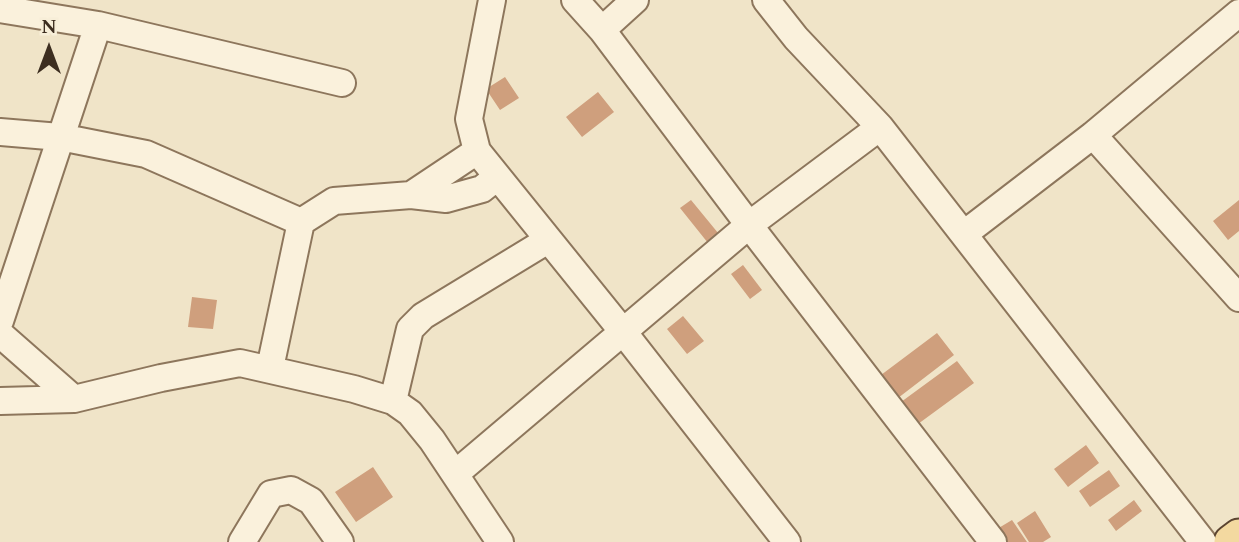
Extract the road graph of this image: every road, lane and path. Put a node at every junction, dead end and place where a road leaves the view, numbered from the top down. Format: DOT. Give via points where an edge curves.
graph roads {
  1 [pos="492,0"];
  2 [pos="575,0"];
  3 [pos="635,0"];
  4 [pos="766,0"];
  5 [pos="55,8"];
  6 [pos="0,9"];
  7 [pos="98,24"];
  8 [pos="1234,27"];
  9 [pos="603,30"];
  10 [pos="342,82"];
  11 [pos="880,127"];
  12 [pos="0,132"];
  13 [pos="1093,135"];
  14 [pos="60,137"];
  15 [pos="477,151"];
  16 [pos="497,177"];
  17 [pos="411,195"];
  18 [pos="301,222"];
  19 [pos="749,225"];
  20 [pos="964,234"];
  21 [pos="548,240"];
  22 [pos="1239,298"];
  23 [pos="0,321"];
  24 [pos="624,333"];
  25 [pos="0,334"];
  26 [pos="270,368"];
  27 [pos="74,399"];
  28 [pos="0,401"];
  29 [pos="393,401"];
  30 [pos="455,474"];
  31 [pos="1239,537"];
  32 [pos="242,542"];
  33 [pos="341,542"];
  34 [pos="500,542"];
  35 [pos="787,542"];
  36 [pos="993,542"];
  37 [pos="1203,542"];
  38 [pos="1231,542"];
  1 -- 15 [label="street" via="469,119"];
  2 -- 9 [label="street"];
  3 -- 9 [label="street"];
  4 -- 11 [label="street"];
  5 -- 6 [label="street"];
  5 -- 7 [label="street"];
  7 -- 10 [label="street"];
  7 -- 14 [label="street"];
  8 -- 13 [label="street"];
  9 -- 19 [label="street"];
  11 -- 19 [label="street"];
  11 -- 20 [label="street"];
  12 -- 14 [label="street"];
  13 -- 20 [label="street"];
  13 -- 22 [label="street"];
  14 -- 18 [label="street" via="146,154"];
  14 -- 23 [label="street"];
  15 -- 16 [label="street"];
  15 -- 17 [label="street"];
  16 -- 17 [label="street" via="482,189 446,199"];
  16 -- 21 [label="street"];
  17 -- 18 [label="street" via="334,201"];
  18 -- 26 [label="street"];
  19 -- 24 [label="street"];
  19 -- 36 [label="street"];
  20 -- 37 [label="street"];
  21 -- 24 [label="street"];
  21 -- 29 [label="street" via="423,316 410,329"];
  24 -- 30 [label="street"];
  24 -- 35 [label="street"];
  25 -- 27 [label="street"];
  26 -- 27 [label="street" via="240,362"];
  26 -- 29 [label="street"];
  27 -- 28 [label="street"];
  29 -- 30 [label="street" via="410,413"];
  30 -- 34 [label="street"];
  31 -- 38 [label="main road"];
  32 -- 33 [label="street" via="271,494 291,490 310,501"];
}
